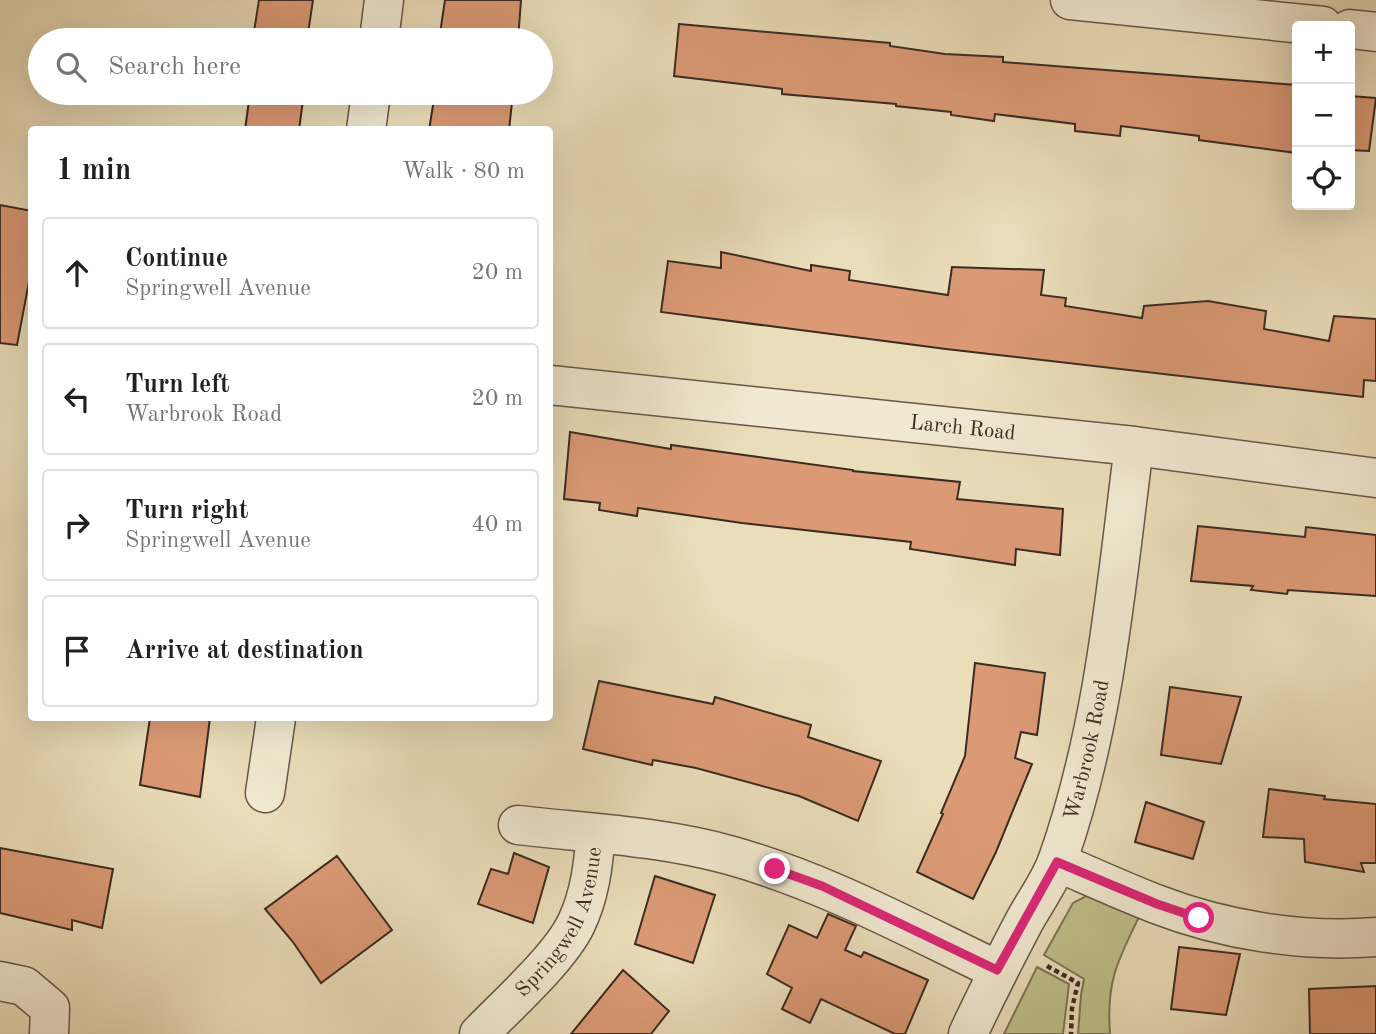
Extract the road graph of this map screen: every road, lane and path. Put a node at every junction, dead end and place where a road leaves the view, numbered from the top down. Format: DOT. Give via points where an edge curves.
graph roads {
  1 [pos="384,0"];
  2 [pos="1070,0"];
  3 [pos="1292,23"];
  4 [pos="380,28"];
  5 [pos="1355,30"];
  6 [pos="1376,32"];
  7 [pos="369,105"];
  8 [pos="367,126"];
  9 [pos="553,385"];
  10 [pos="1135,446"];
  11 [pos="1376,478"];
  12 [pos="276,721"];
  13 [pos="265,793"];
  14 [pos="518,825"];
  15 [pos="596,834"];
  16 [pos="1057,862"];
  17 [pos="1376,936"];
  18 [pos="1004,958"];
  19 [pos="0,981"];
  20 [pos="49,1034"];
  21 [pos="479,1034"];
  22 [pos="968,1034"];
  23 [pos="1071,1034"];
  1 -- 4 [label="street"];
  2 -- 3 [label="street"];
  5 -- 6 [label="street"];
  7 -- 8 [label="street"];
  9 -- 10 [label="street, Larch Road"];
  10 -- 11 [label="street, Larch Road"];
  10 -- 16 [label="street, Warbrook Road" via="1097,719"];
  12 -- 13 [label="street"];
  14 -- 15 [label="street, Springwell Avenue"];
  15 -- 18 [label="street, Springwell Avenue" via="727,854"];
  15 -- 21 [label="street, Springwell Avenue" via="593,872 575,926 558,951"];
  16 -- 17 [label="street" via="1199,918 1307,936"];
  16 -- 18 [label="street, Warbrook Road"];
  18 -- 22 [label="street, Warbrook Road"];
  18 -- 23 [label="path" via="1078,983"];
  19 -- 20 [label="street" via="23,986 50,1008"];
}
